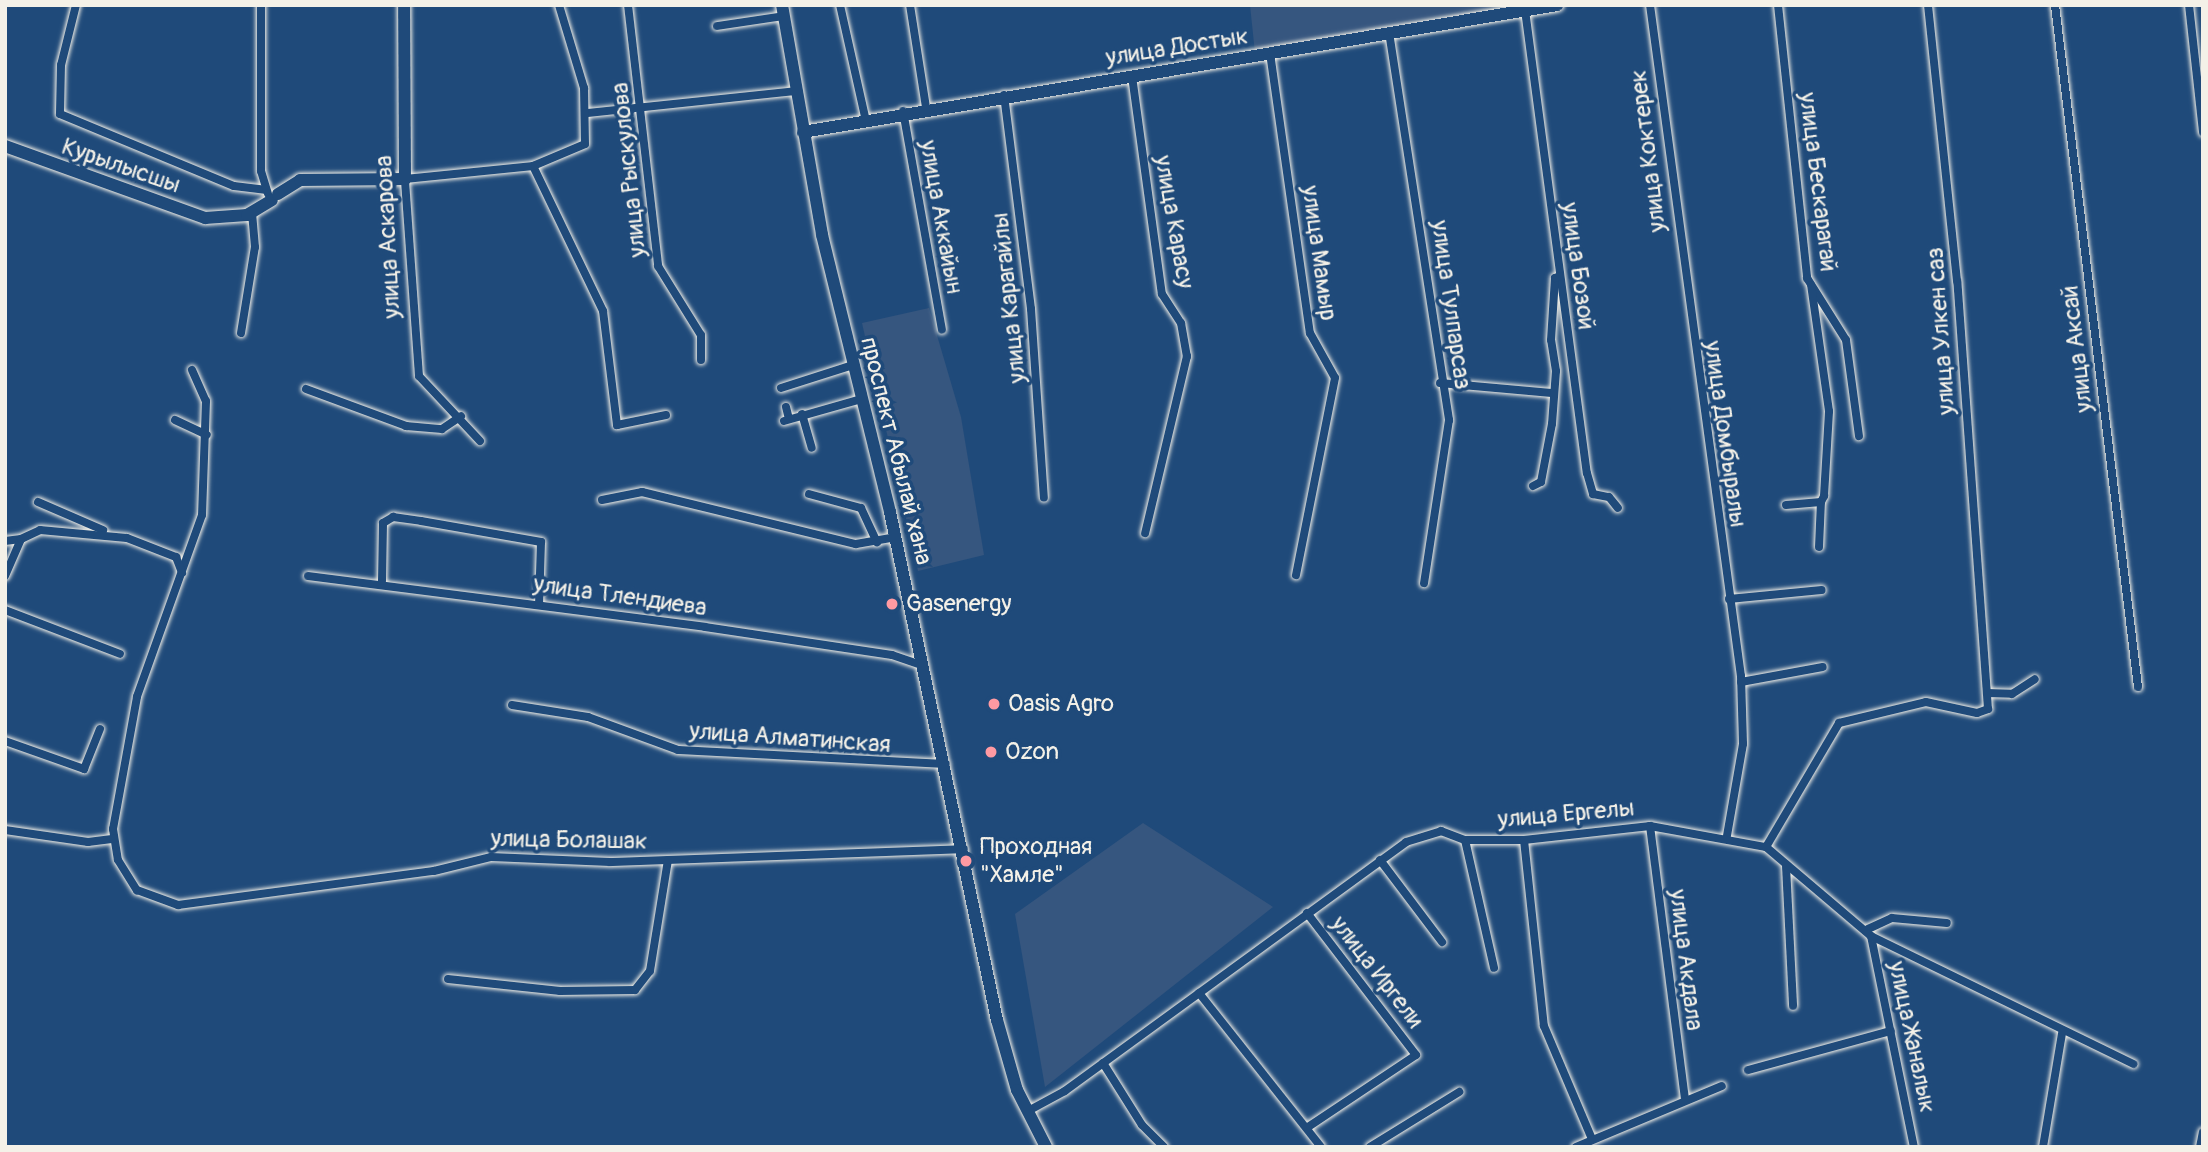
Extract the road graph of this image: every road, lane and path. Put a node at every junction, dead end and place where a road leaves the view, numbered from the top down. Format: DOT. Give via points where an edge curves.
graph roads {
  1 [pos="76,5"];
  2 [pos="261,5"];
  3 [pos="404,5"];
  4 [pos="559,5"];
  5 [pos="628,5"];
  6 [pos="841,5"];
  7 [pos="910,5"];
  8 [pos="1557,5"];
  9 [pos="1650,5"];
  10 [pos="1778,5"];
  11 [pos="1928,5"];
  12 [pos="2055,5"];
  13 [pos="2189,5"];
  14 [pos="1525,10"];
  15 [pos="783,11"];
  16 [pos="717,26"];
  17 [pos="1389,32"];
  18 [pos="1270,53"];
  19 [pos="1132,76"];
  20 [pos="796,92"];
  21 [pos="1004,95"];
  22 [pos="641,104"];
  23 [pos="926,107"];
  24 [pos="903,111"];
  25 [pos="587,113"];
  26 [pos="865,117"];
  27 [pos="803,132"];
  28 [pos="2203,132"];
  29 [pos="5,146"];
  30 [pos="533,166"];
  31 [pos="405,179"];
  32 [pos="272,195"];
  33 [pos="252,213"];
  34 [pos="1560,276"];
  35 [pos="1811,285"];
  36 [pos="1685,293"];
  37 [pos="942,330"];
  38 [pos="241,333"];
  39 [pos="701,360"];
  40 [pos="853,365"];
  41 [pos="191,370"];
  42 [pos="1440,383"];
  43 [pos="781,388"];
  44 [pos="306,389"];
  45 [pos="1552,393"];
  46 [pos="862,400"];
  47 [pos="786,407"];
  48 [pos="802,414"];
  49 [pos="666,415"];
  50 [pos="461,416"];
  51 [pos="175,420"];
  52 [pos="206,435"];
  53 [pos="1859,436"];
  54 [pos="480,441"];
  55 [pos="812,448"];
  56 [pos="1533,486"];
  57 [pos="809,494"];
  58 [pos="1044,498"];
  59 [pos="602,500"];
  60 [pos="38,502"];
  61 [pos="1821,502"];
  62 [pos="1786,505"];
  63 [pos="1618,508"];
  64 [pos="1145,533"];
  65 [pos="112,534"];
  66 [pos="896,537"];
  67 [pos="21,539"];
  68 [pos="5,541"];
  69 [pos="877,542"];
  70 [pos="1819,547"];
  71 [pos="182,573"];
  72 [pos="1296,575"];
  73 [pos="5,576"];
  74 [pos="308,576"];
  75 [pos="382,581"];
  76 [pos="1424,583"];
  77 [pos="1822,590"];
  78 [pos="1729,599"];
  79 [pos="539,604"];
  80 [pos="5,610"];
  81 [pos="120,654"];
  82 [pos="924,666"];
  83 [pos="1823,667"];
  84 [pos="2035,680"];
  85 [pos="1741,682"];
  86 [pos="2138,687"];
  87 [pos="1987,693"];
  88 [pos="512,705"];
  89 [pos="100,729"];
  90 [pos="5,741"];
  91 [pos="946,764"];
  92 [pos="1650,826"];
  93 [pos="5,830"];
  94 [pos="1727,836"];
  95 [pos="114,839"];
  96 [pos="1465,840"];
  97 [pos="1524,840"];
  98 [pos="1766,847"];
  99 [pos="964,849"];
  100 [pos="668,860"];
  101 [pos="1380,860"];
  102 [pos="1786,866"];
  103 [pos="1307,913"];
  104 [pos="1947,923"];
  105 [pos="1870,932"];
  106 [pos="1442,942"];
  107 [pos="1494,968"];
  108 [pos="448,979"];
  109 [pos="1199,993"];
  110 [pos="1793,1006"];
  111 [pos="1891,1031"];
  112 [pos="2062,1034"];
  113 [pos="1102,1063"];
  114 [pos="2133,1064"];
  115 [pos="1748,1070"];
  116 [pos="1722,1086"];
  117 [pos="1459,1093"];
  118 [pos="1685,1098"];
  119 [pos="1028,1111"];
  120 [pos="1308,1127"];
  121 [pos="2203,1132"];
  122 [pos="1592,1139"];
  123 [pos="1043,1146"];
  124 [pos="1164,1147"];
  125 [pos="1321,1147"];
  126 [pos="1370,1147"];
  127 [pos="1576,1147"];
  128 [pos="1914,1147"];
  129 [pos="2043,1147"];
  130 [pos="2200,1147"];
  1 -- 32 [label="street" via="61,65 60,114 234,186"];
  2 -- 32 [label="street"];
  3 -- 31 [label="street, улица Аскарова"];
  4 -- 25 [label="street"];
  5 -- 22 [label="street, улица Рыскулова"];
  6 -- 26 [label="street"];
  7 -- 23 [label="street"];
  8 -- 14 [label="street, улица Достык"];
  9 -- 36 [label="street, улица Коктерек"];
  10 -- 35 [label="street, улица Бескарагай"];
  11 -- 87 [label="street, улица Улкен саз"];
  12 -- 86 [label="street, улица Аксай"];
  13 -- 28 [label="street"];
  14 -- 17 [label="street, улица Достык"];
  14 -- 34 [label="street, улица Бозой"];
  15 -- 16 [label="street"];
  15 -- 20 [label="street, проспект Абылай хана"];
  17 -- 18 [label="street, улица Достык"];
  17 -- 42 [label="street, улица Тулпарсаз"];
  18 -- 19 [label="street, улица Достык"];
  18 -- 72 [label="street, улица Мамыр" via="1310,333 1335,379"];
  19 -- 21 [label="street, улица Достык"];
  19 -- 64 [label="street, улица Карасу" via="1163,294 1181,323 1187,356"];
  20 -- 22 [label="street"];
  20 -- 27 [label="street, проспект Абылай хана"];
  21 -- 23 [label="street, улица Достык"];
  21 -- 58 [label="street, улица Карагайлы" via="1031,309"];
  22 -- 25 [label="street"];
  22 -- 39 [label="street, улица Рыскулова" via="658,266 701,335"];
  23 -- 24 [label="street, улица Достык"];
  24 -- 26 [label="street, улица Достык"];
  24 -- 37 [label="street, улица Аккайын"];
  25 -- 30 [label="street" via="585,144"];
  26 -- 27 [label="street, улица Достык"];
  27 -- 40 [label="street, проспект Абылай хана"];
  29 -- 33 [label="street, Курылысшы" via="205,218"];
  30 -- 31 [label="street"];
  30 -- 49 [label="street" via="604,311 617,425"];
  31 -- 32 [label="street" via="300,180"];
  31 -- 50 [label="street, улица Аскарова" via="419,376"];
  32 -- 33 [label="street"];
  33 -- 38 [label="street" via="255,247"];
  34 -- 45 [label="street" via="1555,278"];
  34 -- 63 [label="street, улица Бозой" via="1587,473 1593,494 1608,497"];
  35 -- 53 [label="street, улица Бескарагай" via="1846,340"];
  35 -- 61 [label="street" via="1829,411"];
  36 -- 78 [label="street, улица Домбыралы"];
  40 -- 43 [label="street"];
  40 -- 46 [label="street, проспект Абылай хана"];
  41 -- 52 [label="street" via="206,401"];
  42 -- 45 [label="street"];
  42 -- 76 [label="street, улица Тулпарсаз" via="1450,420"];
  44 -- 50 [label="street" via="406,426 442,429"];
  45 -- 56 [label="street" via="1541,482"];
  46 -- 48 [label="street"];
  46 -- 66 [label="street, проспект Абылай хана"];
  47 -- 48 [label="street" via="787,420"];
  48 -- 55 [label="street"];
  50 -- 54 [label="street, улица Аскарова"];
  51 -- 52 [label="street"];
  52 -- 71 [label="street" via="202,515"];
  57 -- 69 [label="street" via="861,508"];
  59 -- 69 [label="street" via="642,492 856,544"];
  60 -- 65 [label="street"];
  61 -- 62 [label="street"];
  61 -- 70 [label="street"];
  65 -- 67 [label="street" via="40,530"];
  65 -- 71 [label="street" via="168,552"];
  66 -- 69 [label="street"];
  66 -- 82 [label="street, проспект Абылай хана"];
  67 -- 68 [label="street"];
  67 -- 73 [label="street"];
  71 -- 95 [label="street" via="137,697"];
  74 -- 75 [label="street, улица Тлендиева"];
  75 -- 79 [label="street, улица Тлендиева"];
  75 -- 79 [label="street" via="383,523 393,517 421,521 541,542"];
  77 -- 78 [label="street"];
  78 -- 85 [label="street, улица Домбыралы"];
  79 -- 82 [label="street, улица Тлендиева" via="880,653"];
  80 -- 81 [label="street"];
  82 -- 91 [label="street, проспект Абылай хана"];
  83 -- 85 [label="street"];
  84 -- 87 [label="street" via="2012,694"];
  85 -- 94 [label="street, улица Домбыралы" via="1743,744"];
  87 -- 98 [label="street" via="1988,709 1976,713 1926,702 1839,723"];
  88 -- 91 [label="street, улица Алматинская" via="589,717 678,750"];
  89 -- 90 [label="street" via="84,769"];
  91 -- 99 [label="street, проспект Абылай хана"];
  92 -- 94 [label="street, улица Ергелы"];
  92 -- 97 [label="street, улица Ергелы"];
  92 -- 118 [label="street, улица Акдала"];
  93 -- 95 [label="street" via="88,842"];
  94 -- 98 [label="street, улица Ергелы"];
  95 -- 100 [label="street, улица Болашак" via="136,890 178,905 434,871 491,856"];
  96 -- 97 [label="street, улица Ергелы"];
  96 -- 101 [label="street, улица Ергелы" via="1441,831 1422,834"];
  96 -- 107 [label="street"];
  97 -- 122 [label="street" via="1544,1026"];
  98 -- 102 [label="street, улица Ергелы"];
  99 -- 100 [label="street, улица Болашак"];
  99 -- 119 [label="street, проспект Абылай хана" via="998,1020"];
  100 -- 108 [label="street" via="650,971 635,990 559,991"];
  101 -- 103 [label="street, улица Ергелы"];
  101 -- 106 [label="street"];
  102 -- 105 [label="street, улица Ергелы"];
  102 -- 110 [label="street"];
  103 -- 109 [label="street, улица Ергелы"];
  103 -- 120 [label="street, улица Иргели" via="1416,1055"];
  104 -- 105 [label="street" via="1892,918"];
  105 -- 111 [label="street, улица Жаналык"];
  105 -- 112 [label="street, улица Ергелы"];
  109 -- 113 [label="street, улица Ергелы"];
  109 -- 120 [label="street"];
  111 -- 115 [label="street"];
  111 -- 128 [label="street, улица Жаналык"];
  112 -- 114 [label="street, улица Ергелы"];
  112 -- 129 [label="street"];
  113 -- 119 [label="street, улица Ергелы"];
  113 -- 124 [label="street" via="1142,1125"];
  116 -- 118 [label="street"];
  117 -- 126 [label="street"];
  118 -- 122 [label="street"];
  119 -- 123 [label="street, проспект Абылай хана"];
  120 -- 125 [label="street"];
  121 -- 130 [label="street"];
  122 -- 127 [label="street"];
}
